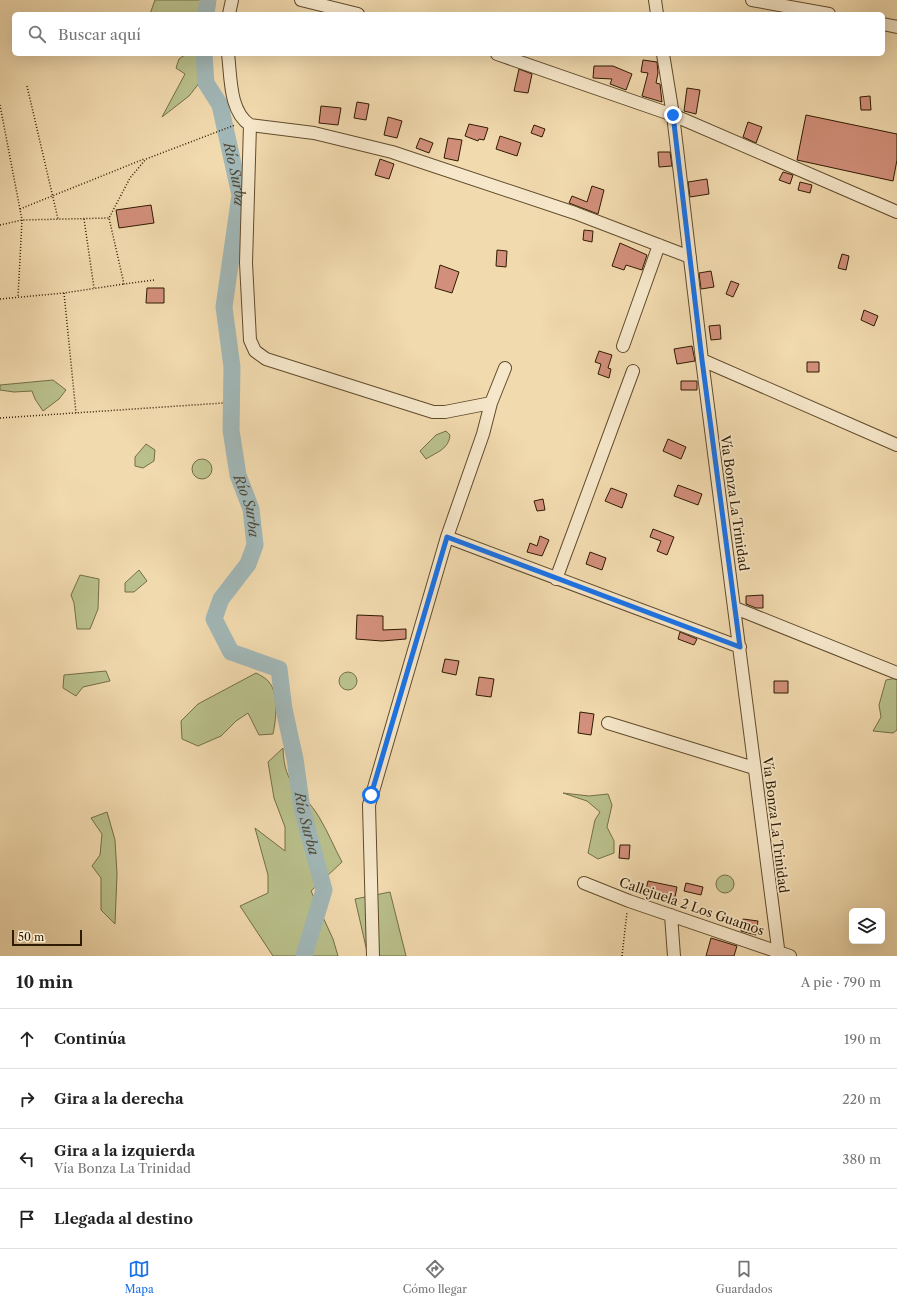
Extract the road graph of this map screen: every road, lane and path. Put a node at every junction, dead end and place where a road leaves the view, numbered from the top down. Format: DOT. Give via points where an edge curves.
graph roads {
  1 [pos="232,0"];
  2 [pos="301,0"];
  3 [pos="654,0"];
  4 [pos="752,0"];
  5 [pos="229,12"];
  6 [pos="350,12"];
  7 [pos="657,12"];
  8 [pos="818,12"];
  9 [pos="885,24"];
  10 [pos="897,26"];
  11 [pos="228,56"];
  12 [pos="503,56"];
  13 [pos="663,56"];
  14 [pos="27,86"];
  15 [pos="0,105"];
  16 [pos="673,115"];
  17 [pos="247,123"];
  18 [pos="146,159"];
  19 [pos="52,196"];
  20 [pos="20,208"];
  21 [pos="897,212"];
  22 [pos="109,218"];
  23 [pos="58,219"];
  24 [pos="84,219"];
  25 [pos="22,220"];
  26 [pos="0,226"];
  27 [pos="659,245"];
  28 [pos="690,257"];
  29 [pos="154,280"];
  30 [pos="124,284"];
  31 [pos="95,289"];
  32 [pos="64,293"];
  33 [pos="18,297"];
  34 [pos="0,299"];
  35 [pos="623,346"];
  36 [pos="702,360"];
  37 [pos="505,368"];
  38 [pos="633,371"];
  39 [pos="223,403"];
  40 [pos="491,403"];
  41 [pos="76,413"];
  42 [pos="0,418"];
  43 [pos="897,445"];
  44 [pos="447,537"];
  45 [pos="556,579"];
  46 [pos="735,608"];
  47 [pos="740,647"];
  48 [pos="897,673"];
  49 [pos="608,723"];
  50 [pos="754,768"];
  51 [pos="584,883"];
  52 [pos="628,901"];
  53 [pos="671,915"];
  54 [pos="779,953"];
  55 [pos="373,956"];
  56 [pos="622,956"];
  57 [pos="674,956"];
  58 [pos="790,956"];
  1 -- 5 [label="street"];
  2 -- 6 [label="street"];
  3 -- 7 [label="street"];
  4 -- 8 [label="street"];
  9 -- 10 [label="street"];
  11 -- 17 [label="street" via="236,109"];
  12 -- 16 [label="street"];
  13 -- 16 [label="street, Vía Bonza La Trinidad"];
  14 -- 19 [label="path"];
  15 -- 20 [label="path"];
  16 -- 21 [label="street"];
  16 -- 28 [label="street, Vía Bonza La Trinidad"];
  17 -- 18 [label="path"];
  17 -- 27 [label="street" via="314,134 392,152 575,213"];
  17 -- 40 [label="street" via="246,263 250,340 255,351 266,359 433,412"];
  18 -- 19 [label="path"];
  18 -- 22 [label="path" via="126,183"];
  19 -- 20 [label="path"];
  19 -- 23 [label="path"];
  20 -- 25 [label="path"];
  22 -- 24 [label="path"];
  22 -- 30 [label="path"];
  23 -- 24 [label="path"];
  23 -- 25 [label="path"];
  24 -- 31 [label="path"];
  25 -- 26 [label="path"];
  25 -- 33 [label="path"];
  27 -- 28 [label="street"];
  27 -- 35 [label="street"];
  28 -- 36 [label="street, Vía Bonza La Trinidad"];
  29 -- 30 [label="path"];
  30 -- 31 [label="path"];
  31 -- 32 [label="path"];
  32 -- 33 [label="path"];
  32 -- 41 [label="path"];
  33 -- 34 [label="path"];
  36 -- 43 [label="street"];
  36 -- 46 [label="street, Vía Bonza La Trinidad"];
  37 -- 40 [label="street"];
  38 -- 45 [label="street"];
  39 -- 41 [label="path"];
  40 -- 44 [label="street" via="483,434"];
  41 -- 42 [label="path"];
  44 -- 45 [label="street"];
  44 -- 55 [label="street" via="369,805"];
  45 -- 47 [label="street"];
  46 -- 47 [label="street, Vía Bonza La Trinidad"];
  46 -- 48 [label="street"];
  47 -- 50 [label="street, Vía Bonza La Trinidad"];
  49 -- 50 [label="street"];
  50 -- 54 [label="street, Vía Bonza La Trinidad"];
  51 -- 52 [label="street, Callejuela 2 Los Guamos"];
  52 -- 53 [label="street, Callejuela 2 Los Guamos"];
  52 -- 56 [label="path"];
  53 -- 54 [label="street, Callejuela 2 Los Guamos"];
  53 -- 57 [label="street"];
  54 -- 58 [label="street, Callejuela 2 Los Guamos"];
}
